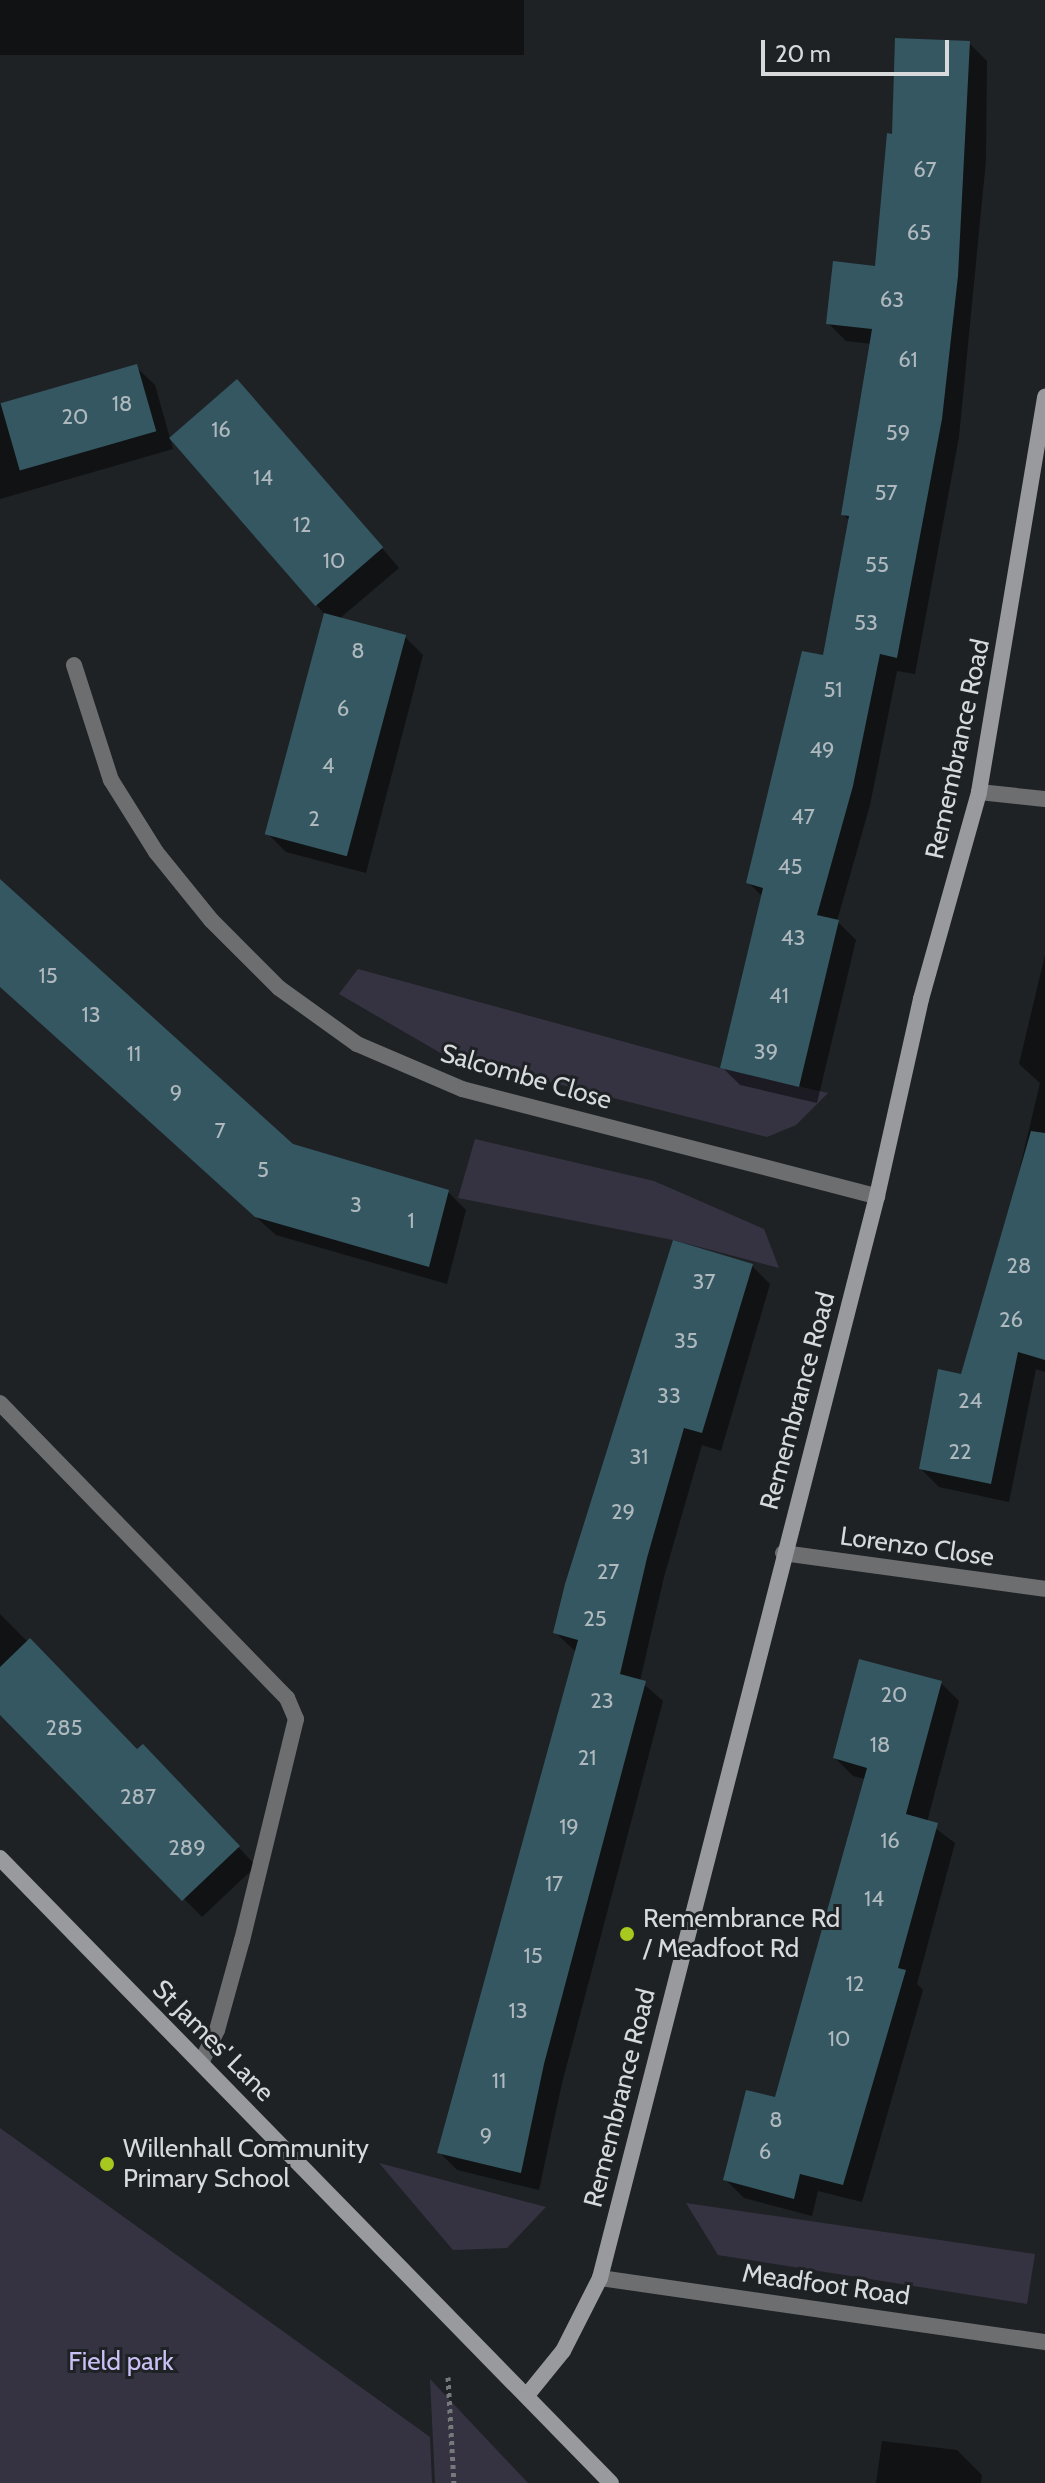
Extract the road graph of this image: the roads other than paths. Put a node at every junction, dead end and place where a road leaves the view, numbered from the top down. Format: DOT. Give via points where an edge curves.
graph roads {
  1 [pos="1045,396"];
  2 [pos="74,665"];
  3 [pos="979,792"];
  4 [pos="1045,799"];
  5 [pos="877,1196"];
  6 [pos="0,1403"];
  7 [pos="783,1553"];
  8 [pos="1045,1589"];
  9 [pos="0,1858"];
  10 [pos="201,2063"];
  11 [pos="600,2278"];
  12 [pos="1045,2342"];
  13 [pos="528,2394"];
  14 [pos="611,2483"];
  1 -- 3 [label="street, Remembrance Road"];
  2 -- 5 [label="street, Salcombe Close" via="111,780 156,852 211,920 279,988 357,1044 462,1089"];
  3 -- 4 [label="street"];
  3 -- 5 [label="street, Remembrance Road" via="921,999"];
  5 -- 7 [label="street, Remembrance Road"];
  6 -- 10 [label="street" via="287,1698 296,1719 242,1940 217,2030"];
  7 -- 8 [label="street, Lorenzo Close"];
  7 -- 11 [label="street, Remembrance Road"];
  9 -- 10 [label="street, St James' Lane"];
  10 -- 13 [label="street, St James' Lane"];
  11 -- 12 [label="street, Meadfoot Road"];
  11 -- 13 [label="street, Remembrance Road" via="563,2351"];
  13 -- 14 [label="street, St James' Lane"];
}
